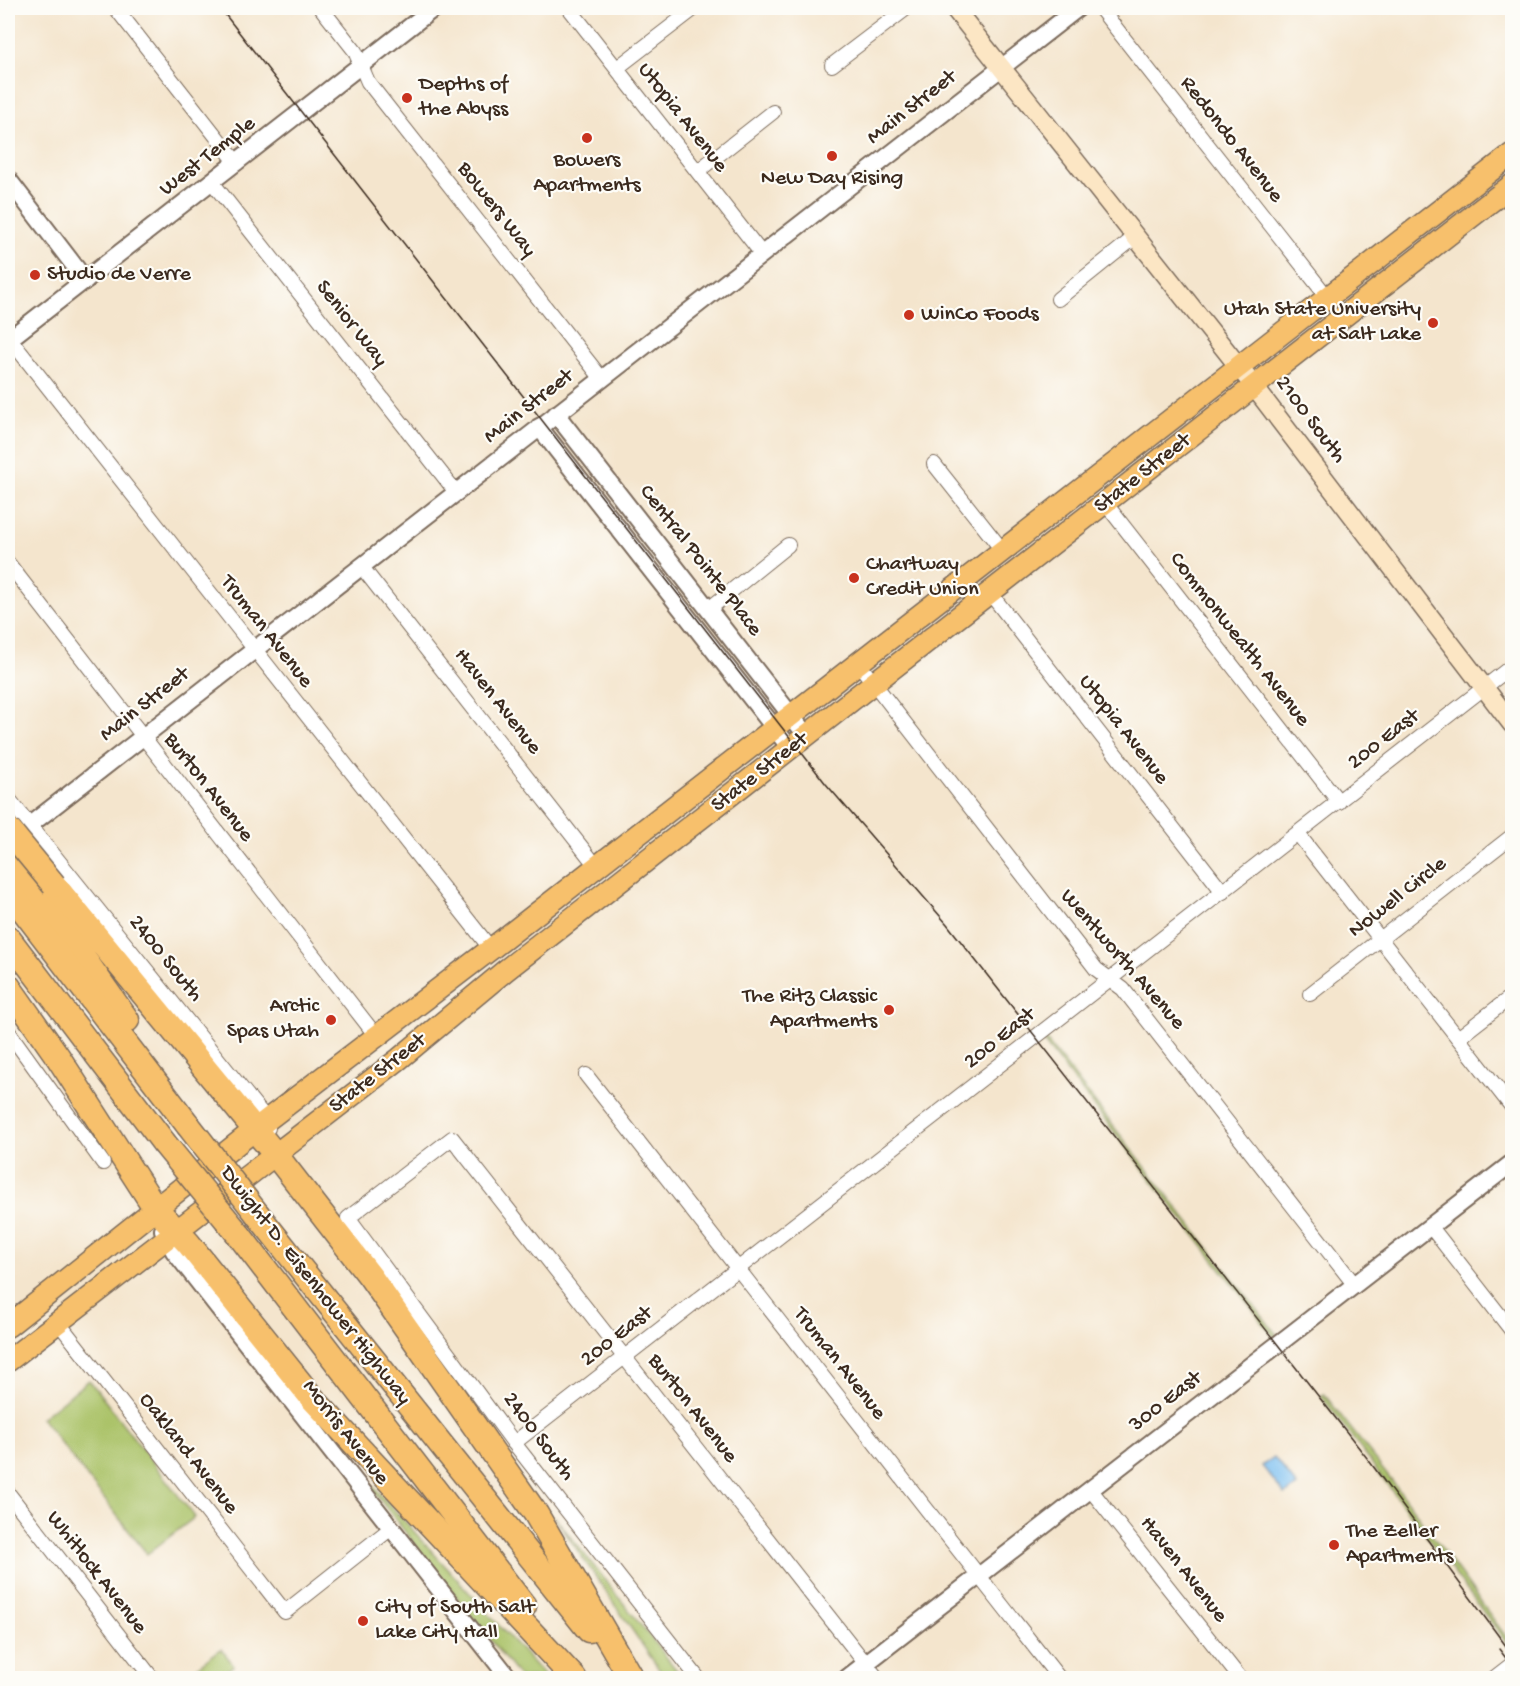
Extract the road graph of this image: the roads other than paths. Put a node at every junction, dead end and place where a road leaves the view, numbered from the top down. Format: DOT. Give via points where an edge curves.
graph roads {
  1 [pos="321,8"];
  2 [pos="434,8"];
  3 [pos="569,8"];
  4 [pos="695,8"];
  5 [pos="907,8"];
  6 [pos="954,8"];
  7 [pos="1078,8"];
  8 [pos="1100,8"];
  9 [pos="118,11"];
  10 [pos="361,65"];
  11 [pos="832,65"];
  12 [pos="617,68"];
  13 [pos="1001,68"];
  14 [pos="773,112"];
  15 [pos="1512,154"];
  16 [pos="237,163"];
  17 [pos="698,171"];
  18 [pos="8,179"];
  19 [pos="212,182"];
  20 [pos="1512,185"];
  21 [pos="1135,237"];
  22 [pos="762,254"];
  23 [pos="86,280"];
  24 [pos="1328,298"];
  25 [pos="1058,299"];
  26 [pos="9,340"];
  27 [pos="1239,367"];
  28 [pos="602,379"];
  29 [pos="1254,387"];
  30 [pos="556,414"];
  31 [pos="539,428"];
  32 [pos="934,464"];
  33 [pos="456,492"];
  34 [pos="1106,504"];
  35 [pos="788,545"];
  36 [pos="1003,551"];
  37 [pos="8,563"];
  38 [pos="361,566"];
  39 [pos="990,593"];
  40 [pos="709,609"];
  41 [pos="949,625"];
  42 [pos="254,649"];
  43 [pos="858,663"];
  44 [pos="1512,666"];
  45 [pos="873,684"];
  46 [pos="1485,688"];
  47 [pos="783,722"];
  48 [pos="1512,724"];
  49 [pos="142,737"];
  50 [pos="799,742"];
  51 [pos="8,798"];
  52 [pos="1339,802"];
  53 [pos="18,827"];
  54 [pos="1298,834"];
  55 [pos="1512,836"];
  56 [pos="8,842"];
  57 [pos="8,851"];
  58 [pos="597,867"];
  59 [pos="8,890"];
  60 [pos="47,890"];
  61 [pos="1223,892"];
  62 [pos="533,917"];
  63 [pos="8,938"];
  64 [pos="1380,939"];
  65 [pos="491,949"];
  66 [pos="506,970"];
  67 [pos="1110,979"];
  68 [pos="8,986"];
  69 [pos="1310,994"];
  70 [pos="1512,996"];
  71 [pos="448,1018"];
  72 [pos="8,1031"];
  73 [pos="377,1037"];
  74 [pos="1458,1038"];
  75 [pos="586,1075"];
  76 [pos="155,1082"];
  77 [pos="1512,1107"];
  78 [pos="260,1125"];
  79 [pos="452,1138"];
  80 [pos="275,1154"];
  81 [pos="103,1163"];
  82 [pos="1512,1163"];
  83 [pos="156,1209"];
  84 [pos="1431,1227"];
  85 [pos="172,1235"];
  86 [pos="738,1269"];
  87 [pos="1354,1284"];
  88 [pos="58,1322"];
  89 [pos="8,1326"];
  90 [pos="1512,1331"];
  91 [pos="625,1358"];
  92 [pos="8,1361"];
  93 [pos="514,1443"];
  94 [pos="1090,1489"];
  95 [pos="8,1493"];
  96 [pos="390,1529"];
  97 [pos="980,1577"];
  98 [pos="866,1664"];
  99 [pos="1512,1664"];
  100 [pos="152,1678"];
  101 [pos="509,1678"];
  102 [pos="574,1678"];
  103 [pos="580,1678"];
  104 [pos="629,1678"];
  105 [pos="698,1678"];
  106 [pos="847,1678"];
  107 [pos="877,1678"];
  108 [pos="1059,1678"];
  109 [pos="1240,1678"];
  110 [pos="1494,1678"];
  1 -- 10 [label="street, Bowers Way" via="355,51"];
  2 -- 10 [label="street, West Temple"];
  3 -- 12 [label="street, Utopia Avenue"];
  4 -- 12 [label="street"];
  5 -- 11 [label="street"];
  6 -- 13 [label="main road, 2100 South"];
  7 -- 13 [label="street, Main Street"];
  8 -- 24 [label="street, Redondo Avenue"];
  9 -- 16 [label="street"];
  10 -- 16 [label="street, West Temple"];
  10 -- 28 [label="street, Bowers Way" via="368,82"];
  12 -- 17 [label="street, Utopia Avenue"];
  13 -- 21 [label="main road, 2100 South"];
  13 -- 22 [label="street, Main Street"];
  14 -- 17 [label="street"];
  15 -- 24 [label="main road, State Street"];
  16 -- 19 [label="street, West Temple"];
  17 -- 22 [label="street, Utopia Avenue"];
  18 -- 23 [label="street"];
  19 -- 23 [label="street, West Temple"];
  19 -- 33 [label="street, Senior Way"];
  20 -- 29 [label="main road, State Street"];
  21 -- 25 [label="street"];
  21 -- 27 [label="main road, 2100 South"];
  22 -- 28 [label="street, Main Street"];
  23 -- 26 [label="street, West Temple"];
  24 -- 27 [label="main road, State Street"];
  26 -- 42 [label="street, Truman Avenue"];
  27 -- 29 [label="main road, 2100 South"];
  27 -- 36 [label="main road, State Street"];
  28 -- 30 [label="street, Main Street"];
  29 -- 34 [label="main road, State Street"];
  29 -- 46 [label="main road, 2100 South"];
  30 -- 31 [label="street, Main Street"];
  30 -- 40 [label="street, Central Pointe Place"];
  31 -- 33 [label="street, Main Street"];
  31 -- 47 [label="street, Central Pointe Place"];
  32 -- 36 [label="street"];
  33 -- 38 [label="street, Main Street"];
  34 -- 39 [label="main road, State Street"];
  34 -- 52 [label="street, Commonwealth Avenue"];
  35 -- 40 [label="street"];
  36 -- 41 [label="main road" via="1002,566 957,603 949,613"];
  36 -- 43 [label="main road, State Street"];
  37 -- 49 [label="street, Burton Avenue"];
  38 -- 42 [label="street, Main Street"];
  38 -- 58 [label="street, Haven Avenue"];
  39 -- 41 [label="main road, State Street"];
  39 -- 61 [label="street, Utopia Avenue"];
  40 -- 47 [label="street, Central Pointe Place"];
  41 -- 45 [label="main road, State Street"];
  42 -- 49 [label="street, Main Street"];
  42 -- 65 [label="street, Truman Avenue"];
  43 -- 45 [label="street, Wentworth Avenue"];
  43 -- 47 [label="main road, State Street"];
  44 -- 46 [label="street, 200 East"];
  45 -- 50 [label="main road, State Street"];
  45 -- 67 [label="street, Wentworth Avenue" via="1096,969"];
  46 -- 48 [label="main road, 2100 South"];
  46 -- 52 [label="street, 200 East"];
  47 -- 50 [label="street, Central Pointe Place"];
  47 -- 58 [label="main road, State Street"];
  49 -- 53 [label="street, Main Street"];
  49 -- 73 [label="street, Burton Avenue"];
  50 -- 66 [label="main road, State Street"];
  51 -- 53 [label="street, 2400 South"];
  52 -- 54 [label="street, 200 East"];
  53 -- 56 [label="street, Main Street"];
  53 -- 60 [label="highway, bridge"];
  53 -- 78 [label="street, 2400 South"];
  54 -- 61 [label="street, 200 East"];
  54 -- 64 [label="street"];
  55 -- 64 [label="street, Nowell Circle"];
  57 -- 60 [label="highway"];
  58 -- 62 [label="main road, State Street"];
  59 -- 76 [label="highway, Dwight D. Eisenhower Highway"];
  60 -- 76 [label="highway" via="136,1034"];
  60 -- 78 [label="highway"];
  61 -- 67 [label="street, 200 East"];
  62 -- 65 [label="main road, State Street"];
  62 -- 66 [label="main road" via="535,928 509,950"];
  63 -- 103 [label="highway, Dwight D. Eisenhower Highway, bridge"];
  64 -- 69 [label="street, Nowell Circle"];
  64 -- 74 [label="street"];
  65 -- 71 [label="main road" via="490,967 449,1001"];
  65 -- 73 [label="main road, State Street"];
  66 -- 71 [label="main road, State Street"];
  67 -- 86 [label="street, 200 East"];
  67 -- 87 [label="street, Wentworth Avenue" via="1123,989"];
  68 -- 83 [label="highway"];
  70 -- 74 [label="street"];
  71 -- 80 [label="main road, State Street"];
  72 -- 81 [label="street"];
  73 -- 78 [label="main road, State Street"];
  74 -- 77 [label="street"];
  75 -- 86 [label="street, Truman Avenue"];
  76 -- 104 [label="highway, Dwight D. Eisenhower Highway, bridge"];
  78 -- 80 [label="highway"];
  78 -- 83 [label="main road, State Street"];
  79 -- 91 [label="street, Burton Avenue"];
  79 -- 93 [label="street, 2400 South" via="348,1218"];
  80 -- 85 [label="main road, State Street"];
  80 -- 104 [label="highway" via="370,1275 536,1514"];
  82 -- 84 [label="street, 300 East"];
  83 -- 85 [label="highway"];
  83 -- 89 [label="main road, State Street"];
  84 -- 87 [label="street, 300 East"];
  84 -- 90 [label="street"];
  85 -- 88 [label="main road, State Street"];
  85 -- 96 [label="street, Morris Avenue"];
  85 -- 102 [label="highway" via="312,1398"];
  86 -- 91 [label="street, 200 East"];
  86 -- 97 [label="street, Truman Avenue"];
  87 -- 94 [label="street, 300 East"];
  88 -- 92 [label="main road, State Street"];
  88 -- 96 [label="street, Oakland Avenue" via="285,1612"];
  91 -- 93 [label="street, 200 East"];
  91 -- 98 [label="street, Burton Avenue"];
  93 -- 105 [label="street, 2400 South"];
  94 -- 97 [label="street, 300 East"];
  94 -- 109 [label="street, Haven Avenue"];
  95 -- 100 [label="street, Whitlock Avenue"];
  96 -- 101 [label="street, Morris Avenue"];
  97 -- 98 [label="street, 300 East"];
  97 -- 108 [label="street, Truman Avenue"];
  98 -- 106 [label="street, 300 East"];
  98 -- 107 [label="street, Burton Avenue"];
  99 -- 110 [label="street"];
}
